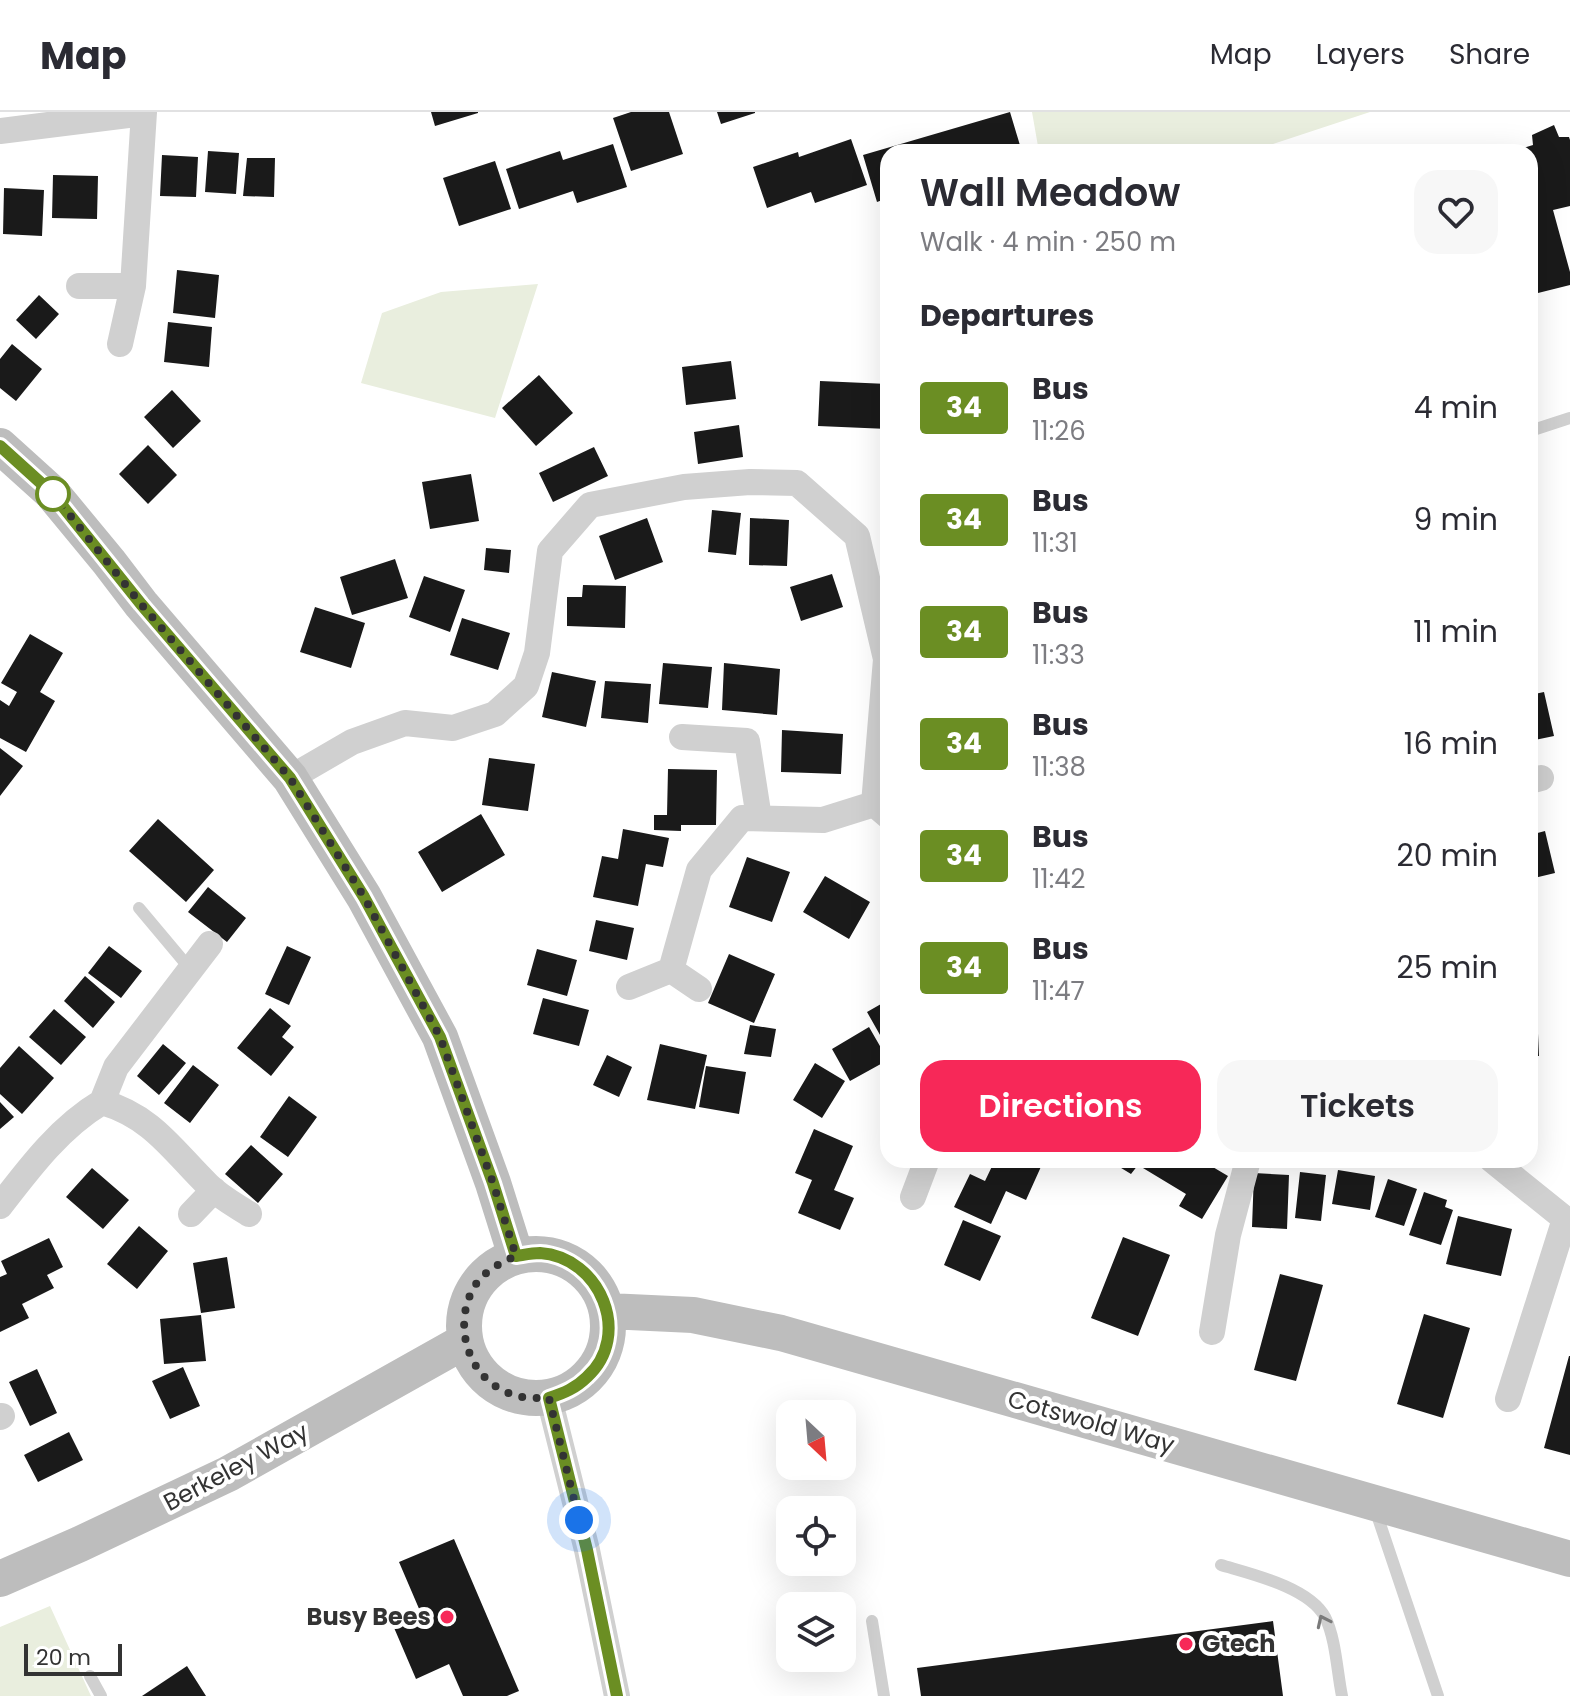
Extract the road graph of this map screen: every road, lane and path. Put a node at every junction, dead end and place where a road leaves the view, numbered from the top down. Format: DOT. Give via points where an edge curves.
graph roads {
  1 [pos="144,112"];
  2 [pos="0,131"];
  3 [pos="79,286"];
  4 [pos="133,286"];
  5 [pos="120,344"];
  6 [pos="1570,418"];
  7 [pos="1538,428"];
  8 [pos="0,446"];
  9 [pos="880,634"];
  10 [pos="682,737"];
  11 [pos="290,778"];
  12 [pos="880,810"];
  13 [pos="759,818"];
  14 [pos="139,908"];
  15 [pos="210,944"];
  16 [pos="191,970"];
  17 [pos="671,970"];
  18 [pos="629,987"];
  19 [pos="699,989"];
  20 [pos="102,1102"];
  21 [pos="924,1168"];
  22 [pos="1246,1168"];
  23 [pos="1502,1168"];
  24 [pos="214,1190"];
  25 [pos="913,1197"];
  26 [pos="1,1203"];
  27 [pos="191,1214"];
  28 [pos="249,1214"];
  29 [pos="1567,1221"];
  30 [pos="516,1256"];
  31 [pos="608,1311"];
  32 [pos="1212,1332"];
  33 [pos="465,1341"];
  34 [pos="549,1398"];
  35 [pos="1508,1399"];
  36 [pos="1373,1502"];
  37 [pos="1570,1559"];
  38 [pos="1221,1565"];
  39 [pos="0,1579"];
  40 [pos="872,1621"];
  41 [pos="90,1676"];
  42 [pos="101,1696"];
  43 [pos="617,1696"];
  44 [pos="884,1696"];
  45 [pos="1342,1696"];
  46 [pos="1438,1696"];
  1 -- 2 [label="street"];
  1 -- 4 [label="street"];
  3 -- 4 [label="street"];
  4 -- 5 [label="street"];
  6 -- 7 [label="lane"];
  8 -- 11 [label="main road" via="52,493"];
  9 -- 11 [label="street" via="857,536 797,483 684,487 590,505 550,551 537,653 526,686 495,714 453,728 405,723 352,742"];
  10 -- 13 [label="street" via="747,741"];
  11 -- 30 [label="main road" via="364,897 440,1037"];
  12 -- 13 [label="street" via="823,820"];
  13 -- 17 [label="street" via="742,818 699,870"];
  14 -- 16 [label="lane"];
  15 -- 16 [label="street"];
  16 -- 20 [label="street" via="116,1067"];
  17 -- 18 [label="street"];
  17 -- 19 [label="street"];
  20 -- 24 [label="street" via="124,1108 152,1127"];
  20 -- 26 [label="street" via="57,1136"];
  21 -- 25 [label="street"];
  22 -- 32 [label="street"];
  23 -- 29 [label="street"];
  24 -- 27 [label="street"];
  24 -- 28 [label="street"];
  29 -- 35 [label="street"];
  30 -- 31 [label="main road" via="539,1253 584,1270"];
  30 -- 33 [label="main road" via="480,1280 463,1319"];
  31 -- 34 [label="main road" via="609,1335 596,1366 571,1390"];
  31 -- 36 [label="main road, Cotswold Way" via="693,1315 781,1333"];
  33 -- 34 [label="main road" via="487,1380 505,1392"];
  33 -- 39 [label="main road, Berkeley Way" via="228,1474"];
  34 -- 43 [label="street"];
  36 -- 37 [label="main road, Cotswold Way"];
  36 -- 46 [label="lane"];
  45 -- 38 [label="lane, one-way" via="1324,1617 1311,1601 1270,1580"];
  40 -- 44 [label="lane"];
  41 -- 42 [label="lane"];
}
